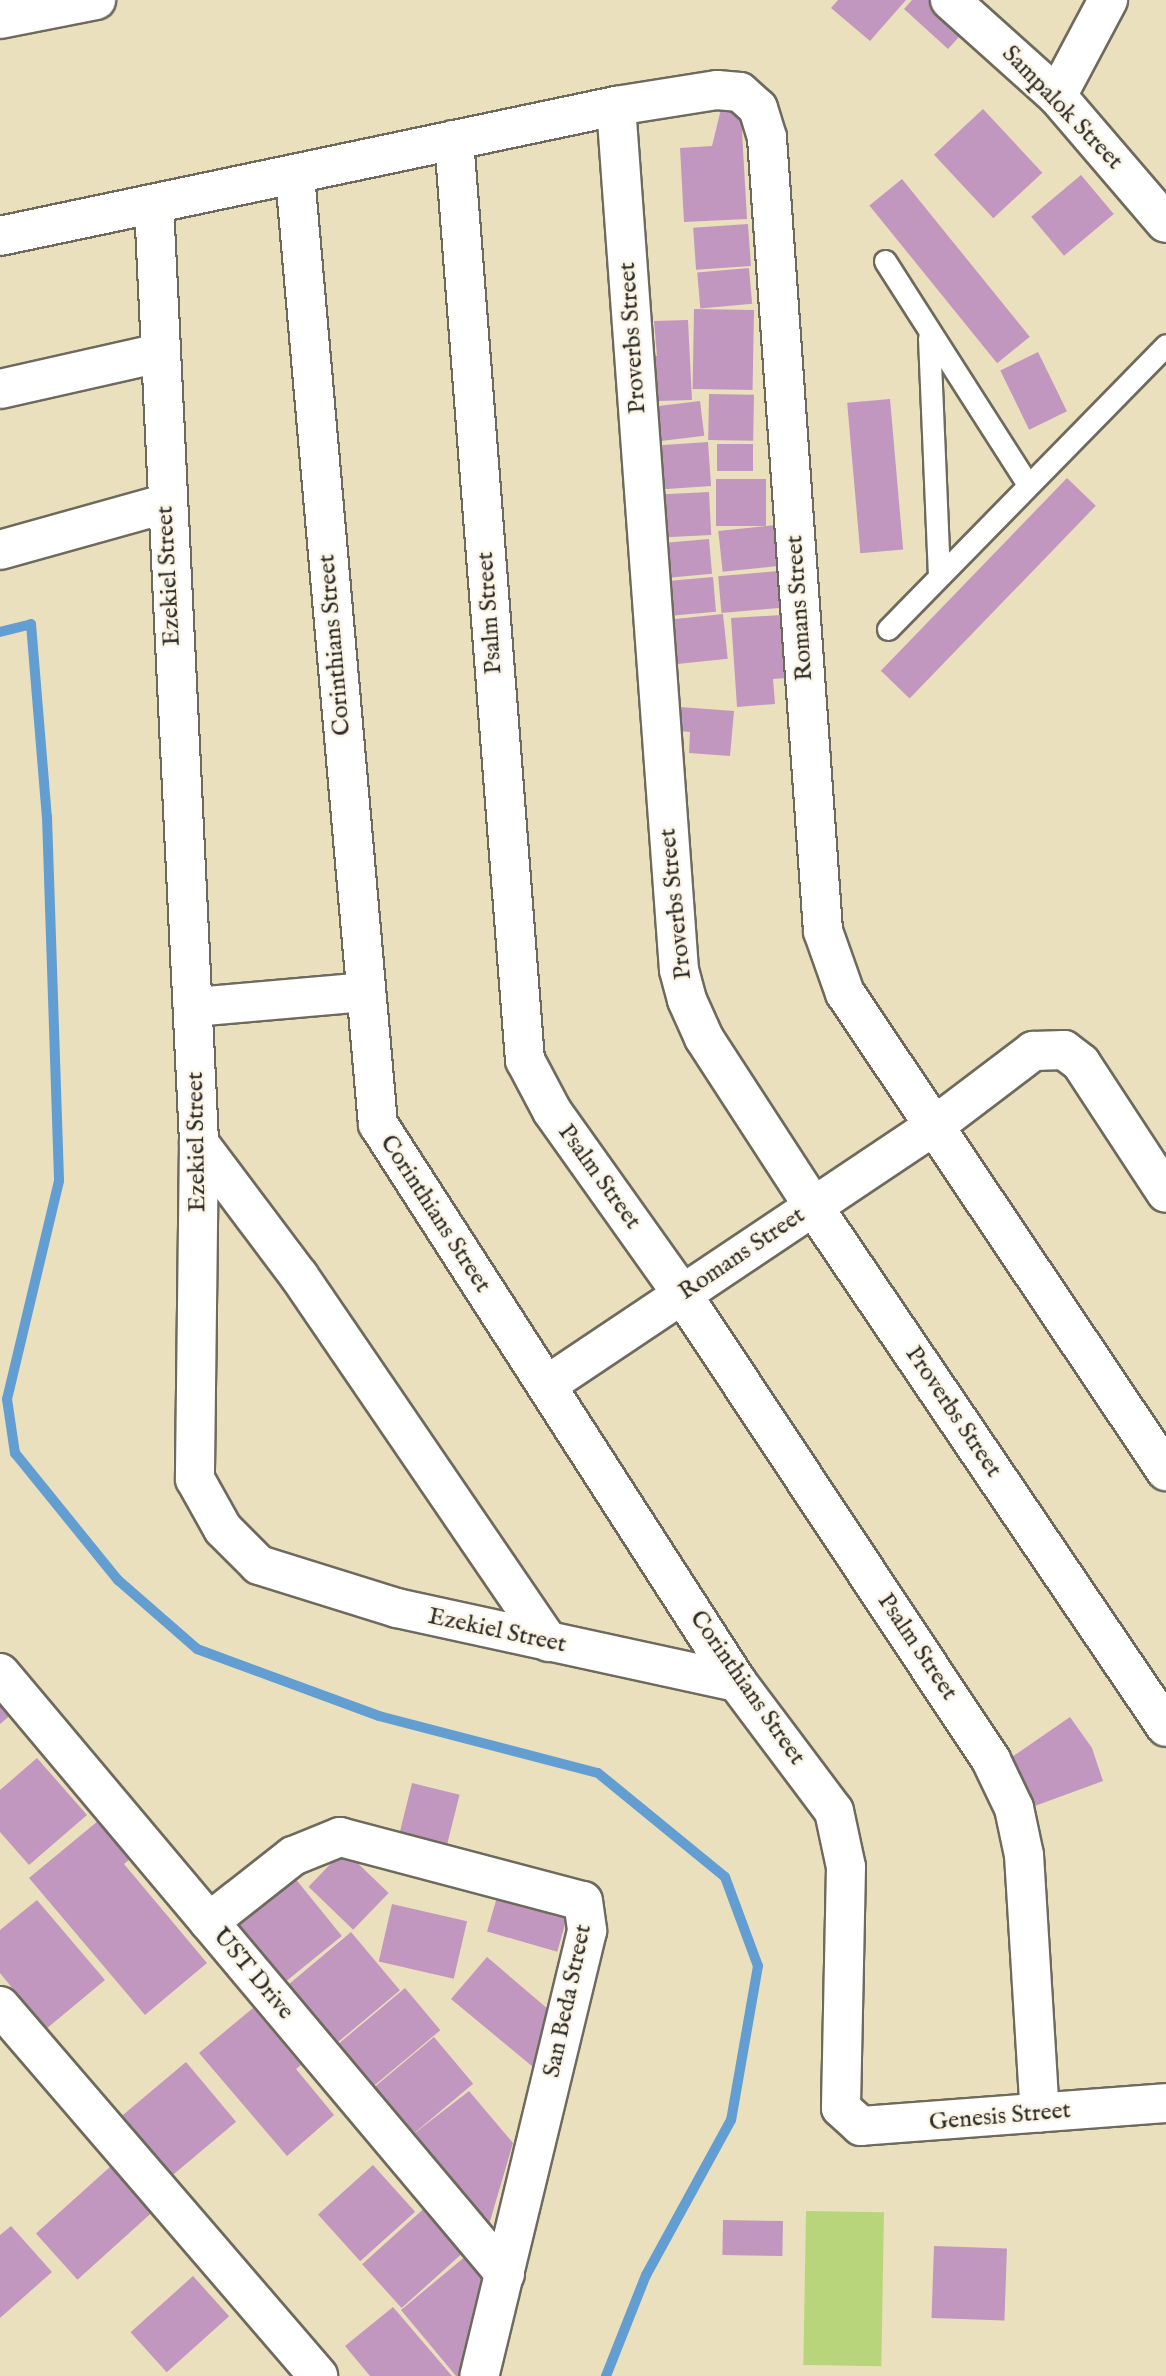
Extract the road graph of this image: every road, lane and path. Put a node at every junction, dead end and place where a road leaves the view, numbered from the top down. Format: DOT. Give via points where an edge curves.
graph roads {
  1 [pos="24,0"];
  2 [pos="96,0"];
  3 [pos="950,0"];
  4 [pos="1108,0"];
  5 [pos="0,18"];
  6 [pos="1057,96"];
  7 [pos="616,106"];
  8 [pos="454,140"];
  9 [pos="295,176"];
  10 [pos="1161,204"];
  11 [pos="154,205"];
  12 [pos="0,236"];
  13 [pos="884,261"];
  14 [pos="929,336"];
  15 [pos="1166,345"];
  16 [pos="160,353"];
  17 [pos="0,389"];
  18 [pos="1028,485"];
  19 [pos="165,504"];
  20 [pos="0,550"];
  21 [pos="939,572"];
  22 [pos="888,629"];
  23 [pos="365,992"];
  24 [pos="195,1007"];
  25 [pos="937,1124"];
  26 [pos="199,1143"];
  27 [pos="1166,1193"];
  28 [pos="813,1206"];
  29 [pos="682,1294"];
  30 [pos="547,1384"];
  31 [pos="1166,1471"];
  32 [pos="549,1642"];
  33 [pos="0,1673"];
  34 [pos="737,1682"];
  35 [pos="1166,1727"];
  36 [pos="209,1922"];
  37 [pos="0,2006"];
  38 [pos="1166,2103"];
  39 [pos="841,2108"];
  40 [pos="1040,2113"];
  41 [pos="505,2274"];
  42 [pos="318,2376"];
  43 [pos="479,2376"];
  1 -- 5 [label="street"];
  2 -- 5 [label="street"];
  3 -- 6 [label="street, Sampalok Street"];
  4 -- 6 [label="street"];
  6 -- 10 [label="street, Sampalok Street"];
  7 -- 8 [label="street"];
  7 -- 25 [label="street, Romans Street" via="717,90 740,92 758,108 767,138 823,930 845,993"];
  7 -- 28 [label="street, Proverbs Street" via="679,970 704,1038"];
  8 -- 9 [label="street"];
  8 -- 29 [label="street, Psalm Street" via="525,1060 552,1111"];
  9 -- 11 [label="street"];
  9 -- 23 [label="street, Corinthians Street"];
  11 -- 12 [label="street"];
  11 -- 16 [label="street, Ezekiel Street"];
  13 -- 14 [label="lane"];
  14 -- 18 [label="lane"];
  14 -- 21 [label="lane"];
  15 -- 18 [label="lane"];
  16 -- 17 [label="street"];
  16 -- 19 [label="street, Ezekiel Street"];
  18 -- 21 [label="lane"];
  19 -- 20 [label="street"];
  19 -- 24 [label="street, Ezekiel Street"];
  21 -- 22 [label="lane"];
  23 -- 24 [label="street"];
  23 -- 30 [label="street, Corinthians Street" via="378,1124"];
  24 -- 26 [label="street, Ezekiel Street"];
  25 -- 27 [label="street, Romans Street" via="1033,1051 1064,1050 1081,1063"];
  25 -- 28 [label="street, Romans Street"];
  25 -- 31 [label="street, Romans Street"];
  26 -- 32 [label="street" via="299,1276"];
  26 -- 32 [label="street, Ezekiel Street" via="195,1479 223,1529 259,1565 397,1608"];
  28 -- 29 [label="street, Romans Street"];
  28 -- 35 [label="street, Proverbs Street"];
  29 -- 30 [label="street, Romans Street"];
  29 -- 40 [label="street, Psalm Street" via="991,1759 1014,1808 1024,1855"];
  30 -- 34 [label="street, Corinthians Street"];
  32 -- 34 [label="street, Ezekiel Street"];
  33 -- 36 [label="street, UST Drive"];
  34 -- 39 [label="street, Corinthians Street" via="834,1811 846,1867"];
  36 -- 41 [label="street, UST Drive"];
  36 -- 41 [label="street, San Beda Street" via="293,1856 340,1837 583,1900 587,1931"];
  37 -- 42 [label="street"];
  38 -- 40 [label="street, Genesis Street"];
  39 -- 40 [label="street, Genesis Street" via="861,2126"];
  41 -- 43 [label="street, San Beda Street"];
}
